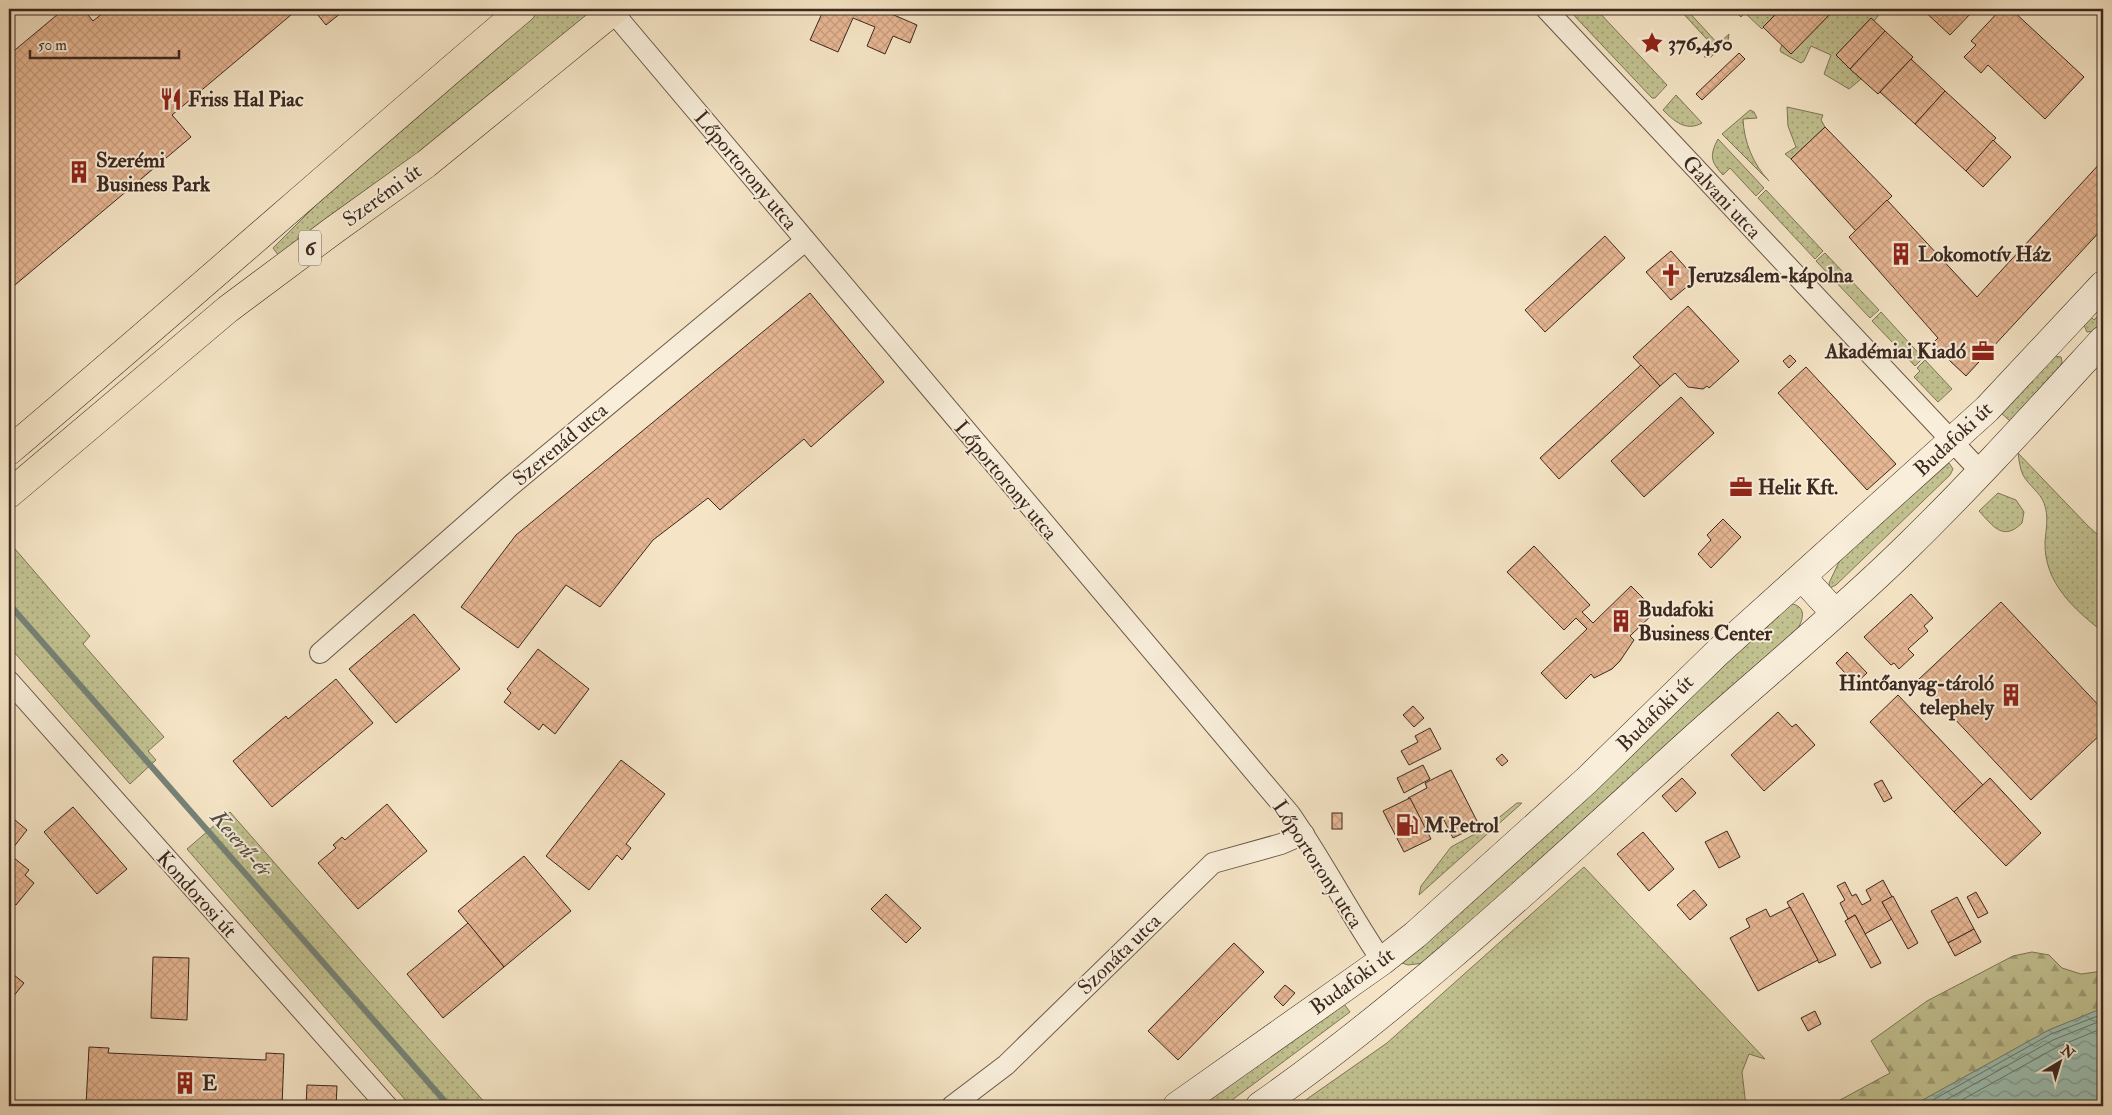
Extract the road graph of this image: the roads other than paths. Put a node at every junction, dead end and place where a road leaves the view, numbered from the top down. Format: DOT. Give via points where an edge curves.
graph roads {
  1 [pos="522,9"];
  2 [pos="1546,9"];
  3 [pos="614,10"];
  4 [pos="805,240"];
  5 [pos="2103,285"];
  6 [pos="2063,328"];
  7 [pos="2097,347"];
  8 [pos="1952,442"];
  9 [pos="9,451"];
  10 [pos="1981,472"];
  11 [pos="9,494"];
  12 [pos="1802,577"];
  13 [pos="1835,613"];
  14 [pos="320,653"];
  15 [pos="9,681"];
  16 [pos="1304,834"];
  17 [pos="1382,961"];
  18 [pos="1404,998"];
  19 [pos="387,1106"];
  20 [pos="952,1106"];
  21 [pos="1177,1106"];
  22 [pos="1260,1106"];
  1 -- 9 [label="main road, 6"];
  2 -- 8 [label="street, Galvani utca"];
  3 -- 4 [label="street, Lőportorony utca"];
  3 -- 11 [label="main road, Szerémi út / 6" via="426,164 228,310"];
  4 -- 14 [label="street, Szerenád utca" via="509,487"];
  4 -- 16 [label="street, Lőportorony utca"];
  5 -- 6 [label="main road, Budafoki út"];
  6 -- 7 [label="main road"];
  6 -- 8 [label="main road, Budafoki út"];
  7 -- 10 [label="main road, Budafoki út"];
  8 -- 10 [label="street, Galvani utca"];
  8 -- 12 [label="main road, Budafoki út"];
  10 -- 13 [label="main road, Budafoki út"];
  12 -- 13 [label="main road"];
  12 -- 17 [label="main road, Budafoki út" via="1677,690 1583,784"];
  13 -- 18 [label="main road, Budafoki út"];
  15 -- 19 [label="street, Kondorosi út"];
  16 -- 17 [label="street, Lőportorony utca"];
  16 -- 20 [label="street, Szonáta utca" via="1213,863 1006,1065"];
  17 -- 18 [label="main road"];
  17 -- 21 [label="main road, Budafoki út"];
  18 -- 22 [label="main road, Budafoki út"];
}
